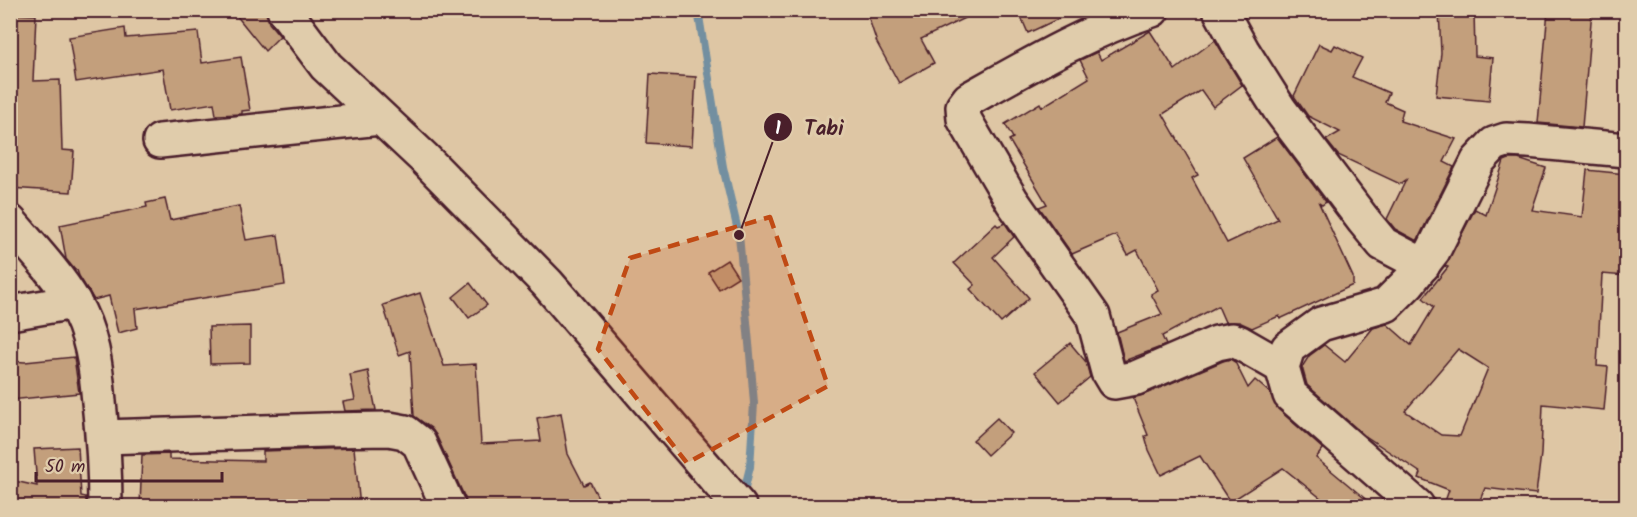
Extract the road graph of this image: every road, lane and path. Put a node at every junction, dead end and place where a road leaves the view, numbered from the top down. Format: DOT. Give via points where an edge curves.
graph roads {
  1 [pos="284,10"];
  2 [pos="1152,10"];
  3 [pos="1220,10"];
  4 [pos="1109,18"];
  5 [pos="380,118"];
  6 [pos="160,141"];
  7 [pos="1626,150"];
  8 [pos="10,222"];
  9 [pos="1423,265"];
  10 [pos="74,302"];
  11 [pos="10,313"];
  12 [pos="1282,367"];
  13 [pos="103,437"];
  14 [pos="735,501"];
  15 [pos="105,507"];
  16 [pos="448,507"];
  17 [pos="1417,507"];
  1 -- 5 [label="street" via="326,66"];
  2 -- 4 [label="street"];
  3 -- 9 [label="street" via="1280,110 1364,221 1383,244"];
  4 -- 12 [label="street" via="969,99 963,107 964,119 1012,201 1093,316 1114,382 1136,378 1232,340"];
  5 -- 6 [label="street"];
  5 -- 14 [label="street" via="547,283"];
  7 -- 9 [label="street" via="1528,141 1494,144 1478,161"];
  8 -- 10 [label="street"];
  9 -- 12 [label="street" via="1386,305 1321,324 1288,348"];
  10 -- 11 [label="street"];
  10 -- 13 [label="street" via="94,356"];
  12 -- 17 [label="street" via="1290,395"];
  13 -- 15 [label="street"];
  13 -- 16 [label="street" via="325,430 405,432 419,443"];
}
